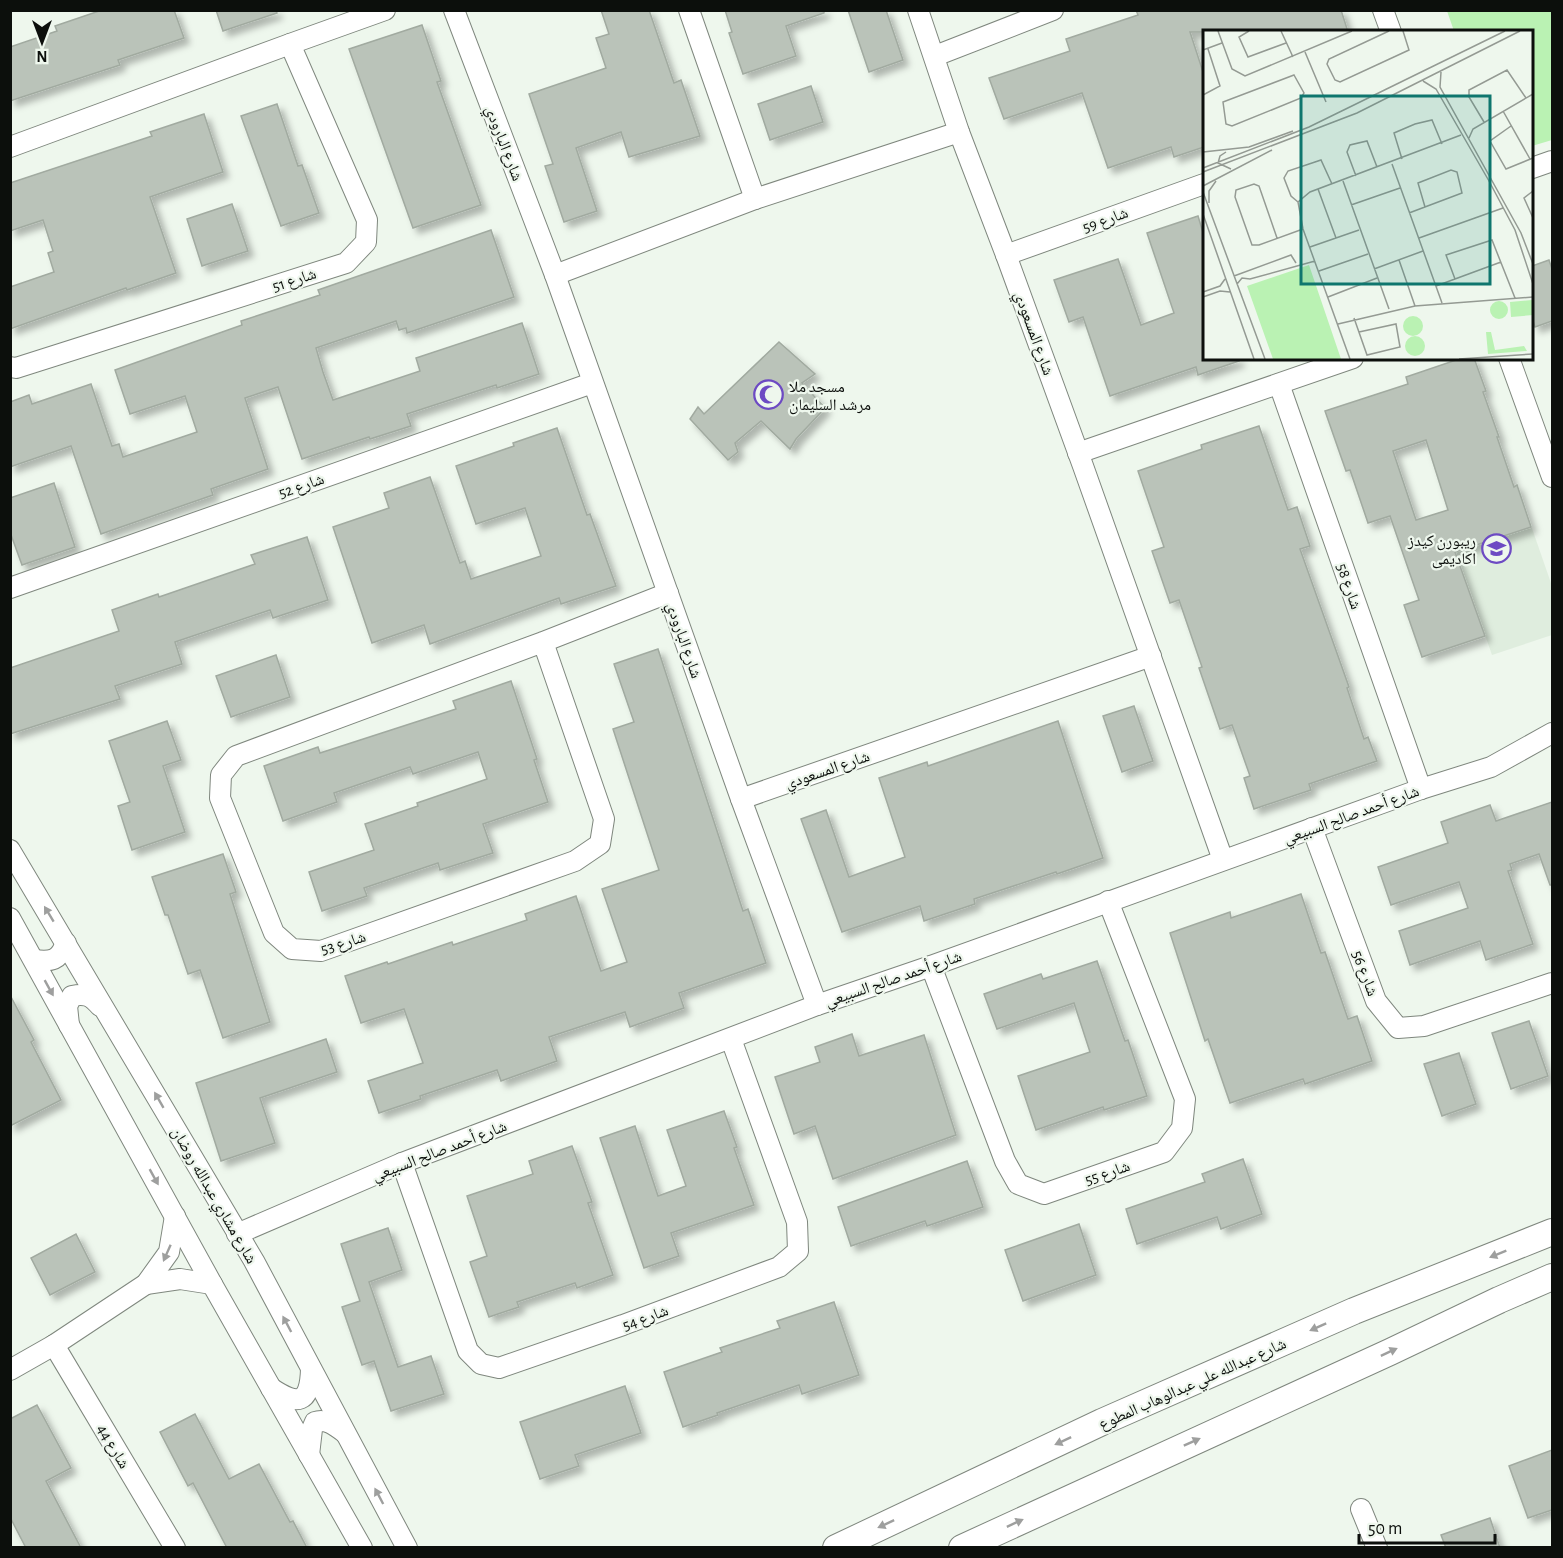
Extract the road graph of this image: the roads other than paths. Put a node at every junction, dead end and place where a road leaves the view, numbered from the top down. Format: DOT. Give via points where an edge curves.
graph roads {
  1 [pos="385,10"];
  2 [pos="454,10"];
  3 [pos="689,10"];
  4 [pos="918,10"];
  5 [pos="1053,10"];
  6 [pos="1383,10"];
  7 [pos="1390,30"];
  8 [pos="290,44"];
  9 [pos="934,56"];
  10 [pos="959,132"];
  11 [pos="10,147"];
  12 [pos="1552,161"];
  13 [pos="1533,168"];
  14 [pos="1203,184"];
  15 [pos="754,199"];
  16 [pos="1006,255"];
  17 [pos="555,275"];
  18 [pos="1347,360"];
  19 [pos="1510,360"];
  20 [pos="10,368"];
  21 [pos="592,383"];
  22 [pos="1279,384"];
  23 [pos="1078,453"];
  24 [pos="1551,466"];
  25 [pos="10,588"];
  26 [pos="668,593"];
  27 [pos="543,642"];
  28 [pos="1151,656"];
  29 [pos="1552,733"];
  30 [pos="1421,789"];
  31 [pos="741,799"];
  32 [pos="1312,828"];
  33 [pos="10,850"];
  34 [pos="1223,860"];
  35 [pos="1108,901"];
  36 [pos="10,918"];
  37 [pos="66,943"];
  38 [pos="34,960"];
  39 [pos="931,966"];
  40 [pos="1552,982"];
  41 [pos="817,1005"];
  42 [pos="109,1014"];
  43 [pos="69,1025"];
  44 [pos="731,1039"];
  45 [pos="402,1163"];
  46 [pos="176,1216"];
  47 [pos="1552,1232"];
  48 [pos="237,1234"];
  49 [pos="1552,1277"];
  50 [pos="146,1284"];
  51 [pos="212,1284"];
  52 [pos="1552,1290"];
  53 [pos="1499,1300"];
  54 [pos="54,1345"];
  55 [pos="311,1369"];
  56 [pos="10,1370"];
  57 [pos="271,1388"];
  58 [pos="347,1435"];
  59 [pos="309,1455"];
  60 [pos="1360,1509"];
  61 [pos="175,1548"];
  62 [pos="362,1548"];
  63 [pos="407,1548"];
  64 [pos="836,1548"];
  65 [pos="962,1548"];
  66 [pos="1377,1548"];
  1 -- 8 [label="street"];
  2 -- 17 [label="street, شارع البارودي"];
  3 -- 15 [label="street"];
  4 -- 9 [label="street, شارع المسعودي"];
  5 -- 9 [label="street"];
  6 -- 7 [label="street"];
  8 -- 11 [label="street"];
  8 -- 20 [label="street, شارع 51" via="367,220 366,242 346,263"];
  9 -- 10 [label="street, شارع المسعودي"];
  10 -- 15 [label="street"];
  10 -- 16 [label="street, شارع المسعودي"];
  12 -- 13 [label="street"];
  14 -- 16 [label="street, شارع 59"];
  15 -- 17 [label="street"];
  16 -- 23 [label="street, شارع المسعودي"];
  17 -- 21 [label="street, شارع البارودي"];
  18 -- 22 [label="street"];
  19 -- 24 [label="street"];
  21 -- 25 [label="street, شارع 52"];
  21 -- 26 [label="street, شارع البارودي"];
  22 -- 23 [label="street"];
  22 -- 30 [label="street, شارع 58"];
  23 -- 28 [label="street, شارع المسعودي"];
  26 -- 27 [label="street, شارع 53"];
  26 -- 31 [label="street, شارع البارودي"];
  27 -- 27 [label="street, شارع 53" via="236,756 221,775 220,798 274,933 292,949 321,951 575,861 600,844 604,819"];
  28 -- 31 [label="street, شارع المسعودي"];
  28 -- 34 [label="street, شارع المسعودي"];
  29 -- 30 [label="street, شارع أحمد صالح السبيعي" via="1491,767"];
  30 -- 32 [label="street, شارع أحمد صالح السبيعي"];
  31 -- 41 [label="street, شارع البارودي"];
  32 -- 34 [label="street, شارع أحمد صالح السبيعي"];
  32 -- 40 [label="street, شارع 56" via="1376,1001 1398,1028 1424,1026"];
  37 -- 33 [label="street, شارع مشاري عبدالله روضان, one-way"];
  34 -- 35 [label="street, شارع أحمد صالح السبيعي"];
  35 -- 39 [label="street, شارع أحمد صالح السبيعي"];
  35 -- 39 [label="street, شارع 55" via="1185,1099 1182,1128 1164,1152 1044,1194 1018,1184 1005,1161"];
  36 -- 38 [label="street"];
  37 -- 38 [label="street" via="54,959"];
  37 -- 42 [label="street, شارع مشاري عبدالله روضان"];
  38 -- 43 [label="street, one-way"];
  39 -- 41 [label="street, شارع أحمد صالح السبيعي"];
  41 -- 44 [label="street, شارع أحمد صالح السبيعي"];
  42 -- 43 [label="street" via="91,996 72,996 67,1006"];
  48 -- 42 [label="street, شارع مشاري عبدالله روضان, one-way"];
  43 -- 46 [label="street, one-way"];
  44 -- 45 [label="street, شارع أحمد صالح السبيعي"];
  44 -- 45 [label="street, شارع 54" via="797,1222 798,1251 779,1267 499,1368 481,1364 468,1351"];
  45 -- 48 [label="street, شارع أحمد صالح السبيعي"];
  46 -- 50 [label="street, one-way" via="169,1252"];
  46 -- 51 [label="street"];
  47 -- 64 [label="main road, شارع عبدالله علي عبدالوهاب المطوع, one-way" via="1354,1311 1102,1422"];
  55 -- 48 [label="street, شارع مشاري عبدالله روضان, one-way"];
  49 -- 53 [label="main road"];
  50 -- 51 [label="street" via="180,1279"];
  50 -- 54 [label="street"];
  51 -- 57 [label="street"];
  52 -- 53 [label="main road"];
  65 -- 53 [label="main road, one-way"];
  54 -- 56 [label="street"];
  54 -- 61 [label="street, شارع 44"];
  55 -- 57 [label="street" via="311,1386 306,1396 287,1399"];
  55 -- 58 [label="street, شارع مشاري عبدالله روضان"];
  57 -- 59 [label="street"];
  58 -- 59 [label="street" via="334,1424 315,1422"];
  63 -- 58 [label="street, شارع مشاري عبدالله روضان, one-way"];
  59 -- 62 [label="street"];
  60 -- 66 [label="street"];
}
